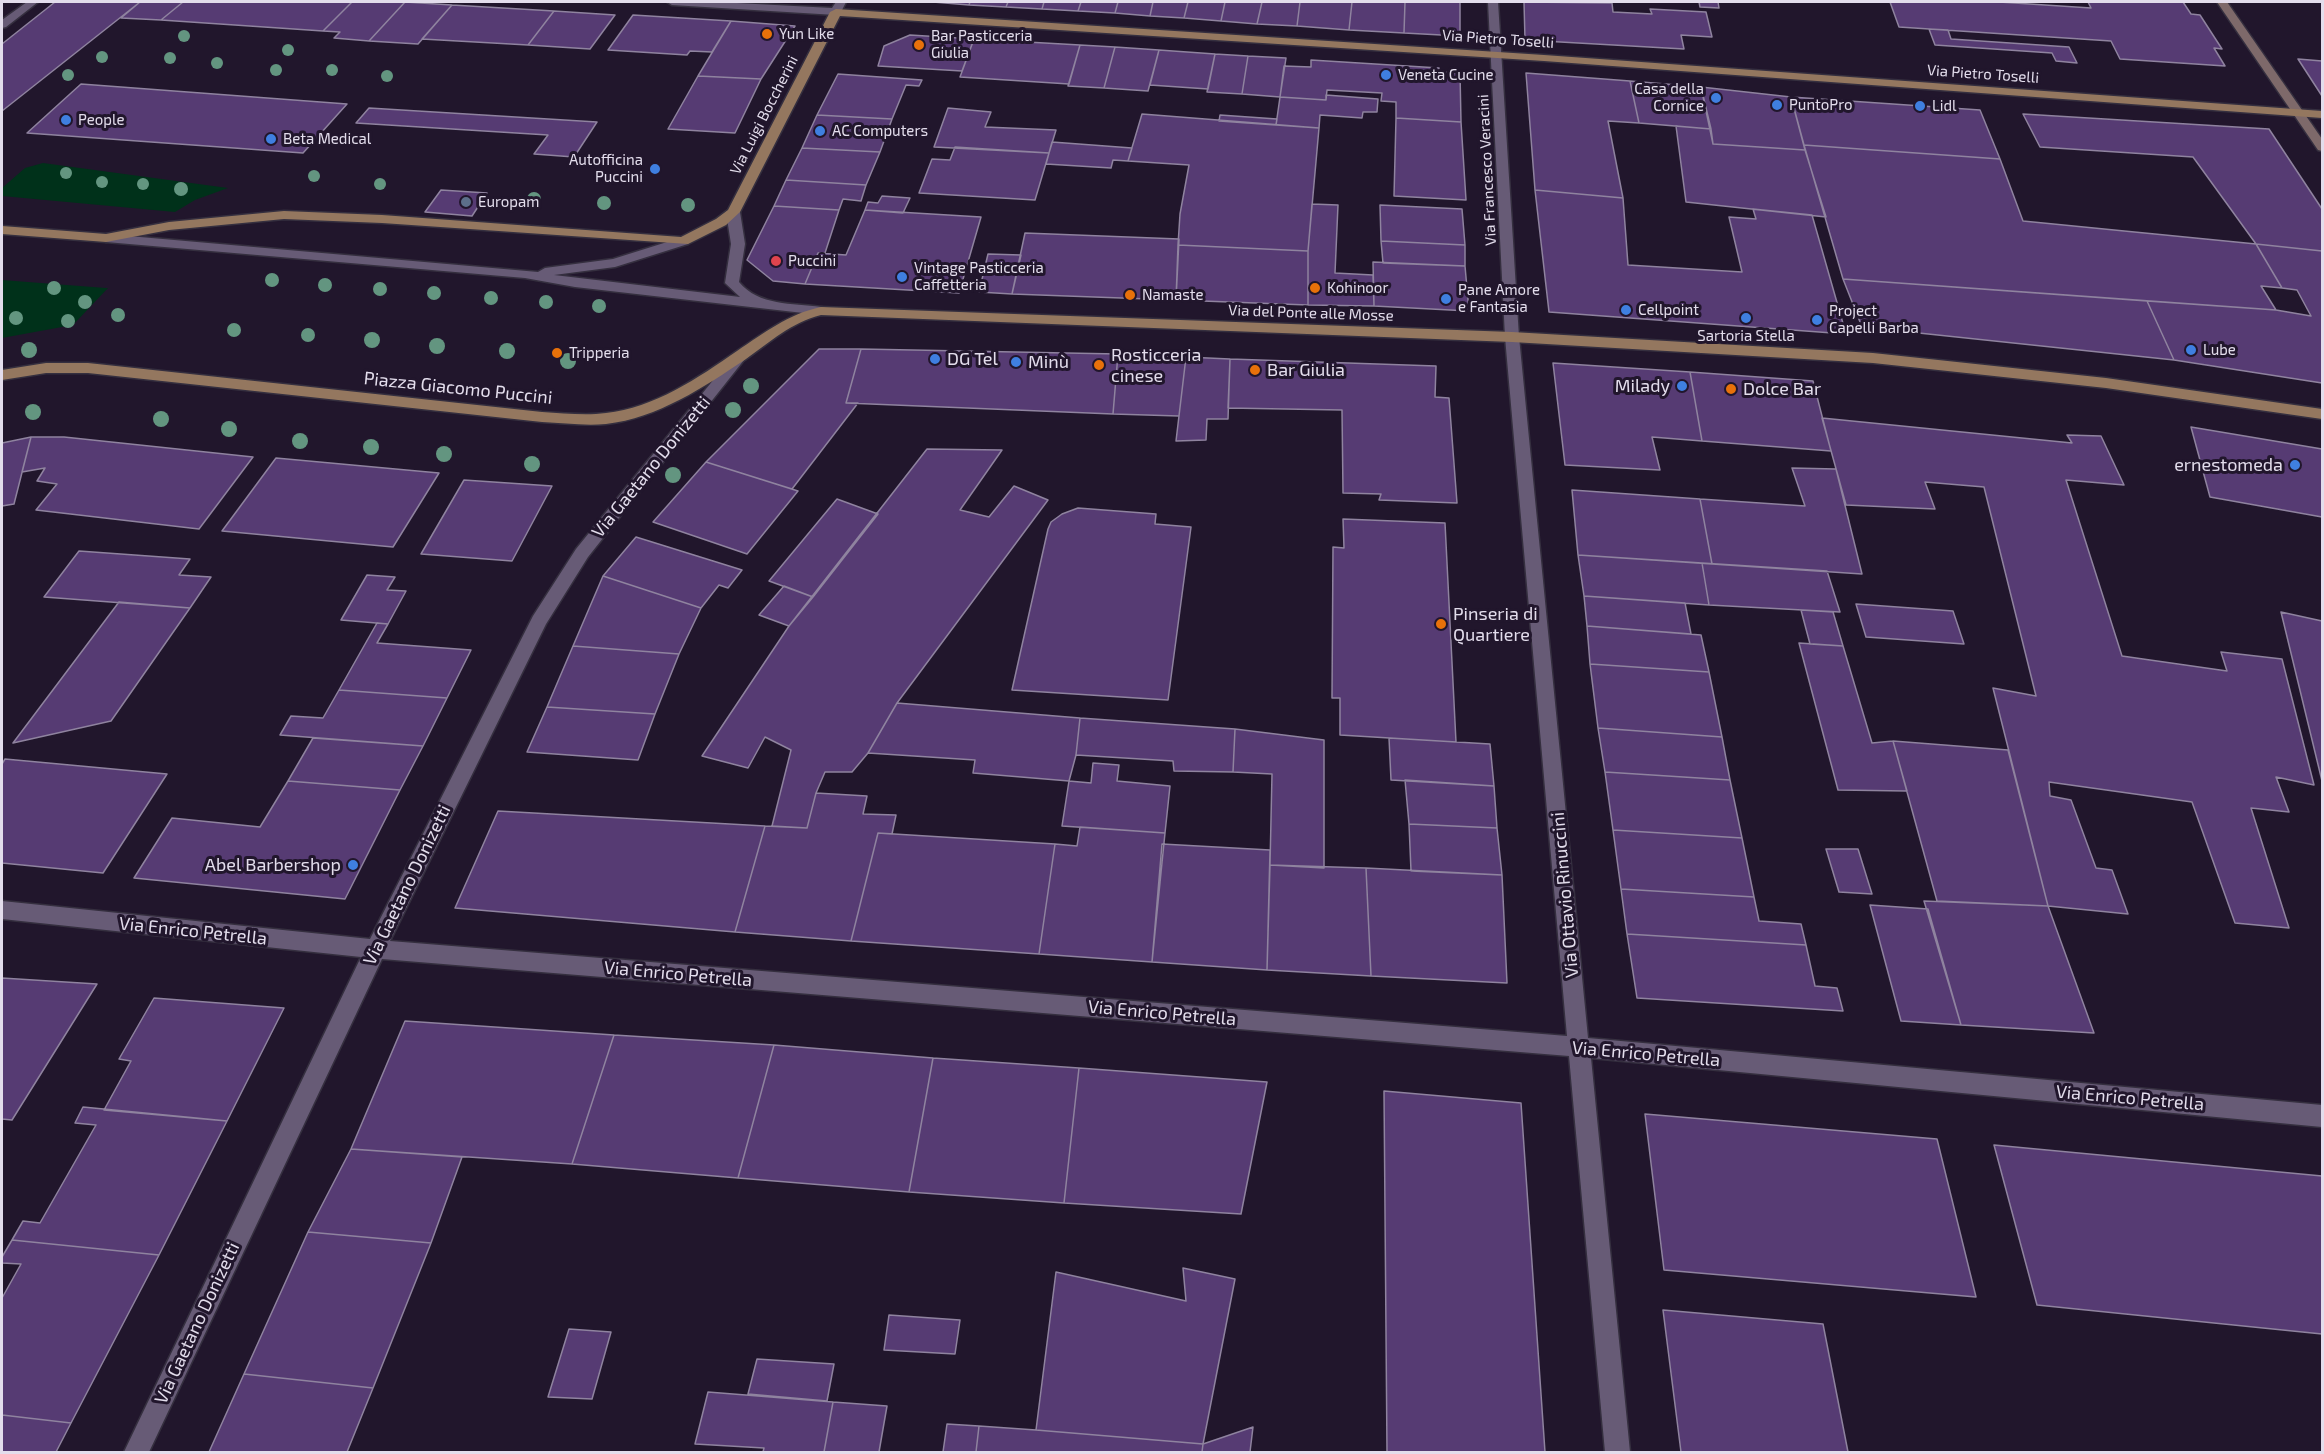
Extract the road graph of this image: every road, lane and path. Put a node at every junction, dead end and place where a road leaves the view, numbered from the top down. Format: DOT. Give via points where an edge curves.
graph roads {
  1 [pos="33,2"];
  2 [pos="672,2"];
  3 [pos="1493,2"];
  4 [pos="2222,2"];
  5 [pos="839,7"];
  6 [pos="2,25"];
  7 [pos="1496,55"];
  8 [pos="2301,114"];
  9 [pos="2322,115"];
  10 [pos="2322,147"];
  11 [pos="733,212"];
  12 [pos="2,230"];
  13 [pos="105,238"];
  14 [pos="683,241"];
  15 [pos="525,273"];
  16 [pos="759,302"];
  17 [pos="821,311"];
  18 [pos="1512,337"];
  19 [pos="741,355"];
  20 [pos="2,375"];
  21 [pos="2322,414"];
  22 [pos="2,910"];
  23 [pos="376,948"];
  24 [pos="1580,1048"];
  25 [pos="2322,1116"];
  26 [pos="136,1452"];
  27 [pos="1617,1452"];
  1 -- 6 [label="street"];
  2 -- 5 [label="street, Via Pietro Toselli"];
  3 -- 7 [label="street, Via Francesco Veracini"];
  4 -- 8 [label="street"];
  5 -- 7 [label="main road, Via Pietro Toselli"];
  5 -- 11 [label="main road, Via Luigi Boccherini"];
  7 -- 8 [label="main road, Via Pietro Toselli"];
  7 -- 18 [label="street, Via Francesco Veracini"];
  8 -- 9 [label="main road, Via Pietro Toselli"];
  8 -- 10 [label="street"];
  11 -- 14 [label="main road"];
  11 -- 16 [label="street" via="738,244 732,283"];
  12 -- 13 [label="main road"];
  13 -- 14 [label="main road" via="213,220 284,215"];
  13 -- 15 [label="street"];
  14 -- 15 [label="street" via="615,263"];
  15 -- 16 [label="street" via="575,283"];
  16 -- 17 [label="street"];
  17 -- 18 [label="main road, Via del Ponte alle Mosse"];
  17 -- 19 [label="main road, Piazza Giacomo Puccini" via="794,318"];
  18 -- 21 [label="main road, Via del Ponte alle Mosse" via="1884,359 2106,383"];
  18 -- 24 [label="street, Via Ottavio Rinuccini"];
  19 -- 20 [label="main road, Piazza Giacomo Puccini" via="664,402 630,414 592,419 542,417 88,368 46,368"];
  19 -- 23 [label="street, Via Gaetano Donizetti" via="582,553 539,621"];
  22 -- 23 [label="street, Via Enrico Petrella"];
  23 -- 24 [label="street, Via Enrico Petrella"];
  23 -- 26 [label="street, Via Gaetano Donizetti"];
  24 -- 25 [label="street, Via Enrico Petrella"];
  24 -- 27 [label="street, Via Ottavio Rinuccini"];
}
